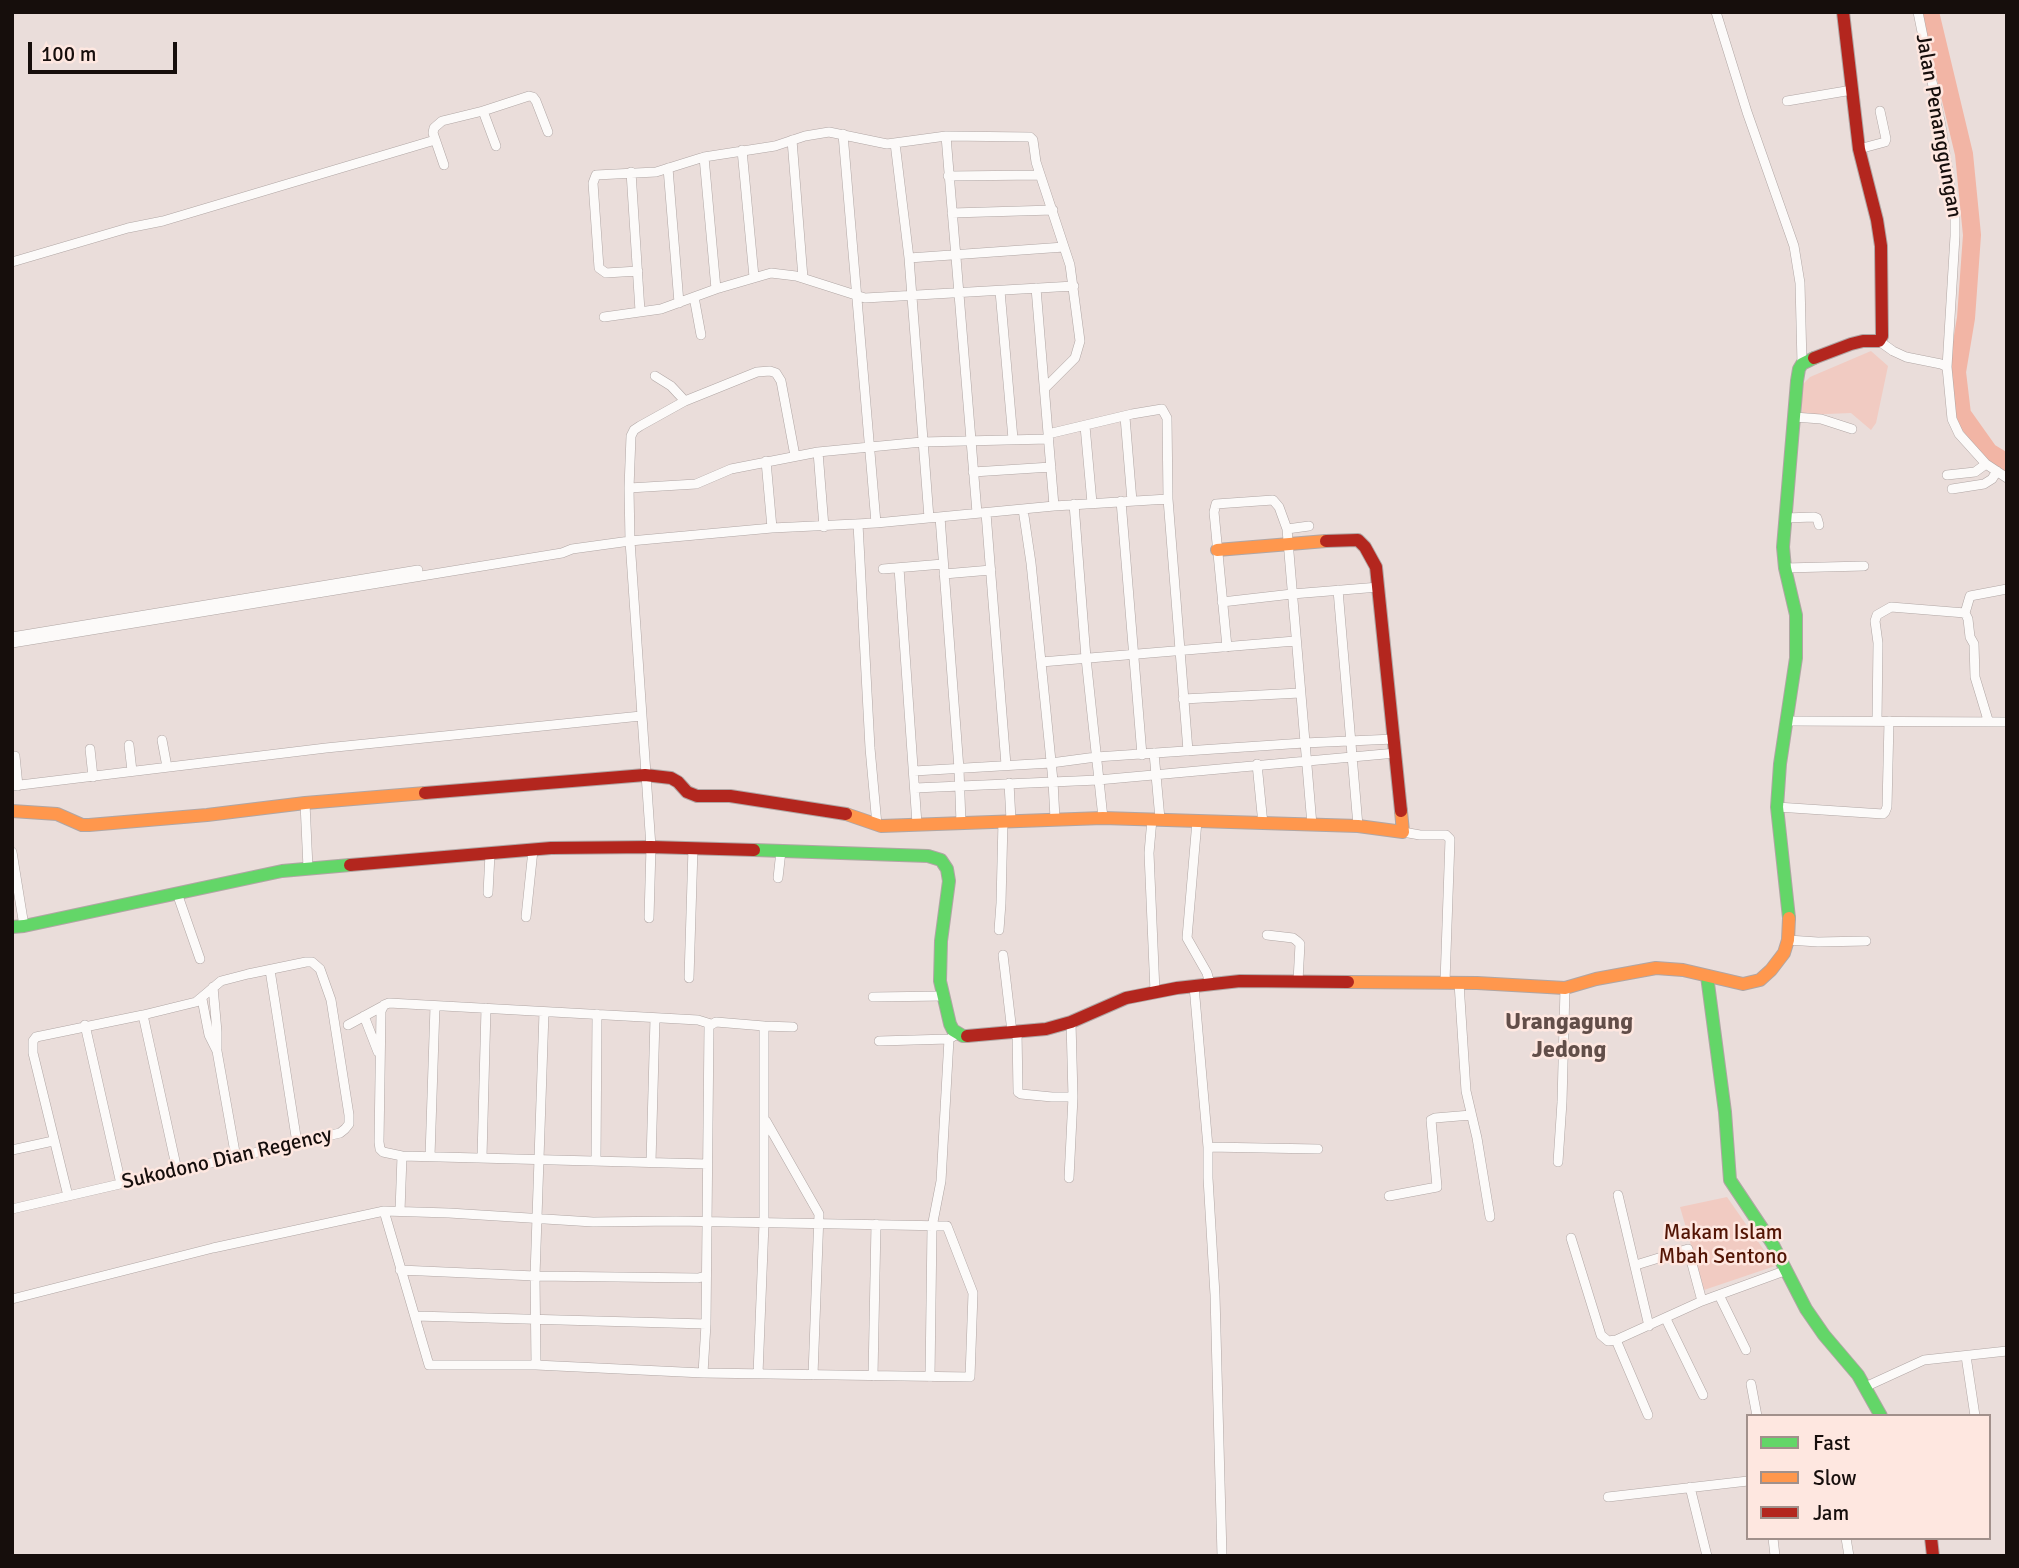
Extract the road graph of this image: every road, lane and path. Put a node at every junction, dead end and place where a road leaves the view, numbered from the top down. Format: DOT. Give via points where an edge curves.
graph roads {
  1 [pos="1716,12"];
  2 [pos="1843,12"];
  3 [pos="1918,12"];
  4 [pos="1852,90"];
  5 [pos="1787,101"];
  6 [pos="483,111"];
  7 [pos="1880,111"];
  8 [pos="548,132"];
  9 [pos="843,134"];
  10 [pos="946,136"];
  11 [pos="435,140"];
  12 [pos="792,140"];
  13 [pos="895,144"];
  14 [pos="496,146"];
  15 [pos="1859,149"];
  16 [pos="742,150"];
  17 [pos="704,157"];
  18 [pos="444,165"];
  19 [pos="668,168"];
  20 [pos="631,172"];
  21 [pos="1040,175"];
  22 [pos="948,176"];
  23 [pos="1053,210"];
  24 [pos="952,213"];
  25 [pos="1064,247"];
  26 [pos="955,254"];
  27 [pos="909,258"];
  28 [pos="12,262"];
  29 [pos="638,271"];
  30 [pos="754,277"];
  31 [pos="803,278"];
  32 [pos="1074,286"];
  33 [pos="1036,288"];
  34 [pos="716,289"];
  35 [pos="1000,291"];
  36 [pos="958,294"];
  37 [pos="912,296"];
  38 [pos="858,297"];
  39 [pos="694,298"];
  40 [pos="679,303"];
  41 [pos="640,312"];
  42 [pos="604,317"];
  43 [pos="701,335"];
  44 [pos="1879,341"];
  45 [pos="1802,364"];
  46 [pos="1947,367"];
  47 [pos="655,376"];
  48 [pos="1045,387"];
  49 [pos="685,401"];
  50 [pos="1125,417"];
  51 [pos="1794,417"];
  52 [pos="1085,426"];
  53 [pos="1852,429"];
  54 [pos="1049,436"];
  55 [pos="1013,439"];
  56 [pos="971,440"];
  57 [pos="922,442"];
  58 [pos="870,446"];
  59 [pos="818,452"];
  60 [pos="795,456"];
  61 [pos="766,461"];
  62 [pos="1986,464"];
  63 [pos="1051,467"];
  64 [pos="1997,471"];
  65 [pos="973,472"];
  66 [pos="1947,474"];
  67 [pos="2007,478"];
  68 [pos="629,488"];
  69 [pos="1952,489"];
  70 [pos="1168,499"];
  71 [pos="1132,500"];
  72 [pos="1121,501"];
  73 [pos="1092,503"];
  74 [pos="1074,504"];
  75 [pos="1054,506"];
  76 [pos="1023,509"];
  77 [pos="982,513"];
  78 [pos="940,517"];
  79 [pos="929,518"];
  80 [pos="1785,518"];
  81 [pos="876,523"];
  82 [pos="858,524"];
  83 [pos="1819,525"];
  84 [pos="1309,526"];
  85 [pos="824,527"];
  86 [pos="772,528"];
  87 [pos="1287,529"];
  88 [pos="630,541"];
  89 [pos="1289,544"];
  90 [pos="572,549"];
  91 [pos="1217,550"];
  92 [pos="1864,566"];
  93 [pos="899,568"];
  94 [pos="1786,568"];
  95 [pos="883,569"];
  96 [pos="944,569"];
  97 [pos="991,570"];
  98 [pos="1379,587"];
  99 [pos="2007,589"];
  100 [pos="1338,590"];
  101 [pos="1292,594"];
  102 [pos="1222,602"];
  103 [pos="1965,613"];
  104 [pos="12,637"];
  105 [pos="1295,641"];
  106 [pos="12,643"];
  107 [pos="1227,647"];
  108 [pos="1179,651"];
  109 [pos="1135,654"];
  110 [pos="1086,658"];
  111 [pos="1041,662"];
  112 [pos="1300,693"];
  113 [pos="1183,699"];
  114 [pos="640,716"];
  115 [pos="1988,720"];
  116 [pos="1788,721"];
  117 [pos="1877,721"];
  118 [pos="1889,721"];
  119 [pos="2007,722"];
  120 [pos="1394,739"];
  121 [pos="162,740"];
  122 [pos="1351,741"];
  123 [pos="1304,743"];
  124 [pos="129,745"];
  125 [pos="90,749"];
  126 [pos="1188,751"];
  127 [pos="1154,753"];
  128 [pos="1396,753"];
  129 [pos="1142,755"];
  130 [pos="15,756"];
  131 [pos="1096,757"];
  132 [pos="1352,757"];
  133 [pos="1306,760"];
  134 [pos="1051,764"];
  135 [pos="1258,764"];
  136 [pos="1006,765"];
  137 [pos="167,767"];
  138 [pos="959,769"];
  139 [pos="132,771"];
  140 [pos="914,771"];
  141 [pos="645,775"];
  142 [pos="1157,775"];
  143 [pos="93,777"];
  144 [pos="1098,780"];
  145 [pos="1053,781"];
  146 [pos="1009,783"];
  147 [pos="15,786"];
  148 [pos="959,786"];
  149 [pos="915,788"];
  150 [pos="305,803"];
  151 [pos="1777,807"];
  152 [pos="12,811"];
  153 [pos="1103,818"];
  154 [pos="1055,819"];
  155 [pos="1156,819"];
  156 [pos="1007,820"];
  157 [pos="1197,821"];
  158 [pos="961,823"];
  159 [pos="917,824"];
  160 [pos="1264,824"];
  161 [pos="877,825"];
  162 [pos="1312,825"];
  163 [pos="1359,826"];
  164 [pos="1406,833"];
  165 [pos="651,847"];
  166 [pos="693,848"];
  167 [pos="533,850"];
  168 [pos="781,851"];
  169 [pos="12,852"];
  170 [pos="490,854"];
  171 [pos="308,868"];
  172 [pos="778,878"];
  173 [pos="177,893"];
  174 [pos="488,893"];
  175 [pos="526,917"];
  176 [pos="649,918"];
  177 [pos="18,926"];
  178 [pos="999,930"];
  179 [pos="1268,935"];
  180 [pos="1788,940"];
  181 [pos="1866,941"];
  182 [pos="1003,956"];
  183 [pos="200,959"];
  184 [pos="270,970"];
  185 [pos="1707,976"];
  186 [pos="689,978"];
  187 [pos="1298,981"];
  188 [pos="1444,982"];
  189 [pos="1459,983"];
  190 [pos="1210,984"];
  191 [pos="1194,986"];
  192 [pos="212,988"];
  193 [pos="1565,988"];
  194 [pos="1155,992"];
  195 [pos="944,996"];
  196 [pos="873,997"];
  197 [pos="202,999"];
  198 [pos="384,1005"];
  199 [pos="435,1006"];
  200 [pos="486,1008"];
  201 [pos="544,1012"];
  202 [pos="597,1014"];
  203 [pos="143,1015"];
  204 [pos="364,1016"];
  205 [pos="655,1018"];
  206 [pos="1072,1022"];
  207 [pos="711,1024"];
  208 [pos="85,1025"];
  209 [pos="348,1025"];
  210 [pos="764,1027"];
  211 [pos="793,1027"];
  212 [pos="1014,1032"];
  213 [pos="953,1037"];
  214 [pos="879,1041"];
  215 [pos="217,1051"];
  216 [pos="380,1057"];
  217 [pos="1073,1097"];
  218 [pos="1471,1115"];
  219 [pos="765,1119"];
  220 [pos="53,1141"];
  221 [pos="297,1143"];
  222 [pos="1208,1147"];
  223 [pos="12,1150"];
  224 [pos="1318,1150"];
  225 [pos="402,1156"];
  226 [pos="430,1156"];
  227 [pos="482,1157"];
  228 [pos="236,1158"];
  229 [pos="539,1159"];
  230 [pos="596,1161"];
  231 [pos="651,1162"];
  232 [pos="1558,1163"];
  233 [pos="707,1164"];
  234 [pos="177,1170"];
  235 [pos="1069,1178"];
  236 [pos="121,1184"];
  237 [pos="1618,1195"];
  238 [pos="68,1196"];
  239 [pos="1389,1196"];
  240 [pos="12,1209"];
  241 [pos="384,1211"];
  242 [pos="400,1211"];
  243 [pos="1490,1217"];
  244 [pos="538,1218"];
  245 [pos="706,1222"];
  246 [pos="764,1223"];
  247 [pos="819,1224"];
  248 [pos="876,1224"];
  249 [pos="932,1227"];
  250 [pos="1571,1238"];
  251 [pos="1636,1265"];
  252 [pos="400,1270"];
  253 [pos="1787,1270"];
  254 [pos="535,1276"];
  255 [pos="706,1276"];
  256 [pos="1719,1295"];
  257 [pos="12,1299"];
  258 [pos="1702,1301"];
  259 [pos="415,1315"];
  260 [pos="535,1318"];
  261 [pos="1666,1319"];
  262 [pos="706,1324"];
  263 [pos="1649,1326"];
  264 [pos="1616,1340"];
  265 [pos="1746,1350"];
  266 [pos="2007,1351"];
  267 [pos="1966,1356"];
  268 [pos="536,1365"];
  269 [pos="703,1373"];
  270 [pos="758,1374"];
  271 [pos="813,1375"];
  272 [pos="873,1376"];
  273 [pos="930,1377"];
  274 [pos="1751,1384"];
  275 [pos="1865,1387"];
  276 [pos="1703,1395"];
  277 [pos="1757,1414"];
  278 [pos="1880,1414"];
  279 [pos="1975,1414"];
  280 [pos="1648,1415"];
  281 [pos="1746,1481"];
  282 [pos="1690,1487"];
  283 [pos="1608,1497"];
  284 [pos="1222,1556"];
  285 [pos="1707,1556"];
  1 -- 45 [label="street" via="1794,246"];
  2 -- 4 [label="street"];
  3 -- 46 [label="street, Jalan Penanggungan" via="1955,218"];
  4 -- 5 [label="street"];
  4 -- 15 [label="street"];
  6 -- 8 [label="street" via="523,96 533,97"];
  6 -- 11 [label="street" via="437,124"];
  6 -- 14 [label="street"];
  7 -- 15 [label="street" via="1885,142"];
  9 -- 12 [label="street" via="829,132"];
  9 -- 13 [label="street"];
  9 -- 38 [label="street"];
  10 -- 13 [label="street"];
  10 -- 21 [label="street" via="1030,137"];
  10 -- 22 [label="street"];
  11 -- 18 [label="street"];
  11 -- 28 [label="street"];
  12 -- 16 [label="street"];
  12 -- 31 [label="street"];
  13 -- 27 [label="street"];
  15 -- 44 [label="street" via="1881,246"];
  16 -- 17 [label="street"];
  16 -- 30 [label="street"];
  17 -- 19 [label="street"];
  17 -- 34 [label="street"];
  19 -- 20 [label="street"];
  19 -- 40 [label="street"];
  20 -- 29 [label="street"];
  20 -- 29 [label="street" via="599,174 593,179 596,231 601,271"];
  21 -- 22 [label="street"];
  21 -- 23 [label="street"];
  22 -- 24 [label="street"];
  23 -- 24 [label="street"];
  23 -- 25 [label="street"];
  24 -- 26 [label="street"];
  25 -- 26 [label="street"];
  25 -- 32 [label="street"];
  26 -- 27 [label="street"];
  26 -- 36 [label="street"];
  27 -- 37 [label="street"];
  29 -- 41 [label="street"];
  30 -- 31 [label="street" via="778,273"];
  30 -- 34 [label="street"];
  31 -- 38 [label="street"];
  32 -- 33 [label="street"];
  32 -- 48 [label="street" via="1079,348 1075,358"];
  33 -- 35 [label="street"];
  33 -- 48 [label="street"];
  34 -- 39 [label="street"];
  35 -- 36 [label="street"];
  35 -- 55 [label="street"];
  36 -- 37 [label="street"];
  36 -- 56 [label="street"];
  37 -- 38 [label="street"];
  37 -- 57 [label="street"];
  38 -- 58 [label="street"];
  39 -- 40 [label="street"];
  39 -- 43 [label="street"];
  40 -- 41 [label="street"];
  41 -- 42 [label="street"];
  44 -- 45 [label="street" via="1851,344"];
  44 -- 46 [label="street" via="1906,357"];
  45 -- 51 [label="street"];
  46 -- 62 [label="street, Jalan Penanggungan" via="1952,419 1966,444"];
  47 -- 49 [label="street"];
  48 -- 54 [label="street"];
  49 -- 60 [label="street" via="757,372 776,373"];
  49 -- 68 [label="street" via="634,430"];
  50 -- 52 [label="street"];
  50 -- 70 [label="street" via="1158,409 1166,414"];
  50 -- 71 [label="street"];
  51 -- 53 [label="street" via="1821,419"];
  51 -- 80 [label="street"];
  52 -- 54 [label="street"];
  52 -- 73 [label="street"];
  54 -- 55 [label="street"];
  54 -- 63 [label="street"];
  55 -- 56 [label="street"];
  56 -- 57 [label="street"];
  56 -- 65 [label="street"];
  57 -- 58 [label="street"];
  57 -- 79 [label="street"];
  58 -- 59 [label="street"];
  58 -- 81 [label="street"];
  59 -- 60 [label="street"];
  59 -- 85 [label="street"];
  60 -- 61 [label="street"];
  61 -- 68 [label="street" via="723,471 696,484"];
  61 -- 86 [label="street"];
  62 -- 64 [label="street, Jalan Penanggungan"];
  62 -- 66 [label="street" via="1975,472"];
  63 -- 65 [label="street"];
  63 -- 75 [label="street"];
  64 -- 67 [label="street, Jalan Penanggungan"];
  64 -- 69 [label="street" via="1984,484"];
  65 -- 77 [label="street"];
  68 -- 88 [label="street"];
  70 -- 71 [label="street"];
  70 -- 108 [label="street"];
  71 -- 72 [label="street"];
  72 -- 73 [label="street"];
  72 -- 109 [label="street"];
  73 -- 74 [label="street"];
  74 -- 75 [label="street"];
  74 -- 110 [label="street"];
  75 -- 76 [label="street"];
  76 -- 77 [label="street"];
  76 -- 111 [label="street"];
  77 -- 78 [label="street"];
  77 -- 97 [label="street"];
  78 -- 79 [label="street"];
  78 -- 96 [label="street"];
  79 -- 81 [label="street"];
  80 -- 83 [label="street" via="1814,517"];
  80 -- 94 [label="street"];
  81 -- 82 [label="street"];
  82 -- 85 [label="street"];
  82 -- 161 [label="street"];
  84 -- 87 [label="street"];
  85 -- 86 [label="street"];
  86 -- 88 [label="street"];
  87 -- 89 [label="street"];
  87 -- 91 [label="street" via="1273,500 1219,502 1214,507"];
  88 -- 90 [label="street"];
  88 -- 114 [label="street"];
  89 -- 91 [label="street"];
  89 -- 98 [label="street" via="1358,540 1373,560"];
  89 -- 101 [label="street"];
  90 -- 104 [label="street" via="560,547"];
  90 -- 106 [label="street"];
  91 -- 102 [label="street"];
  92 -- 94 [label="street"];
  93 -- 95 [label="street"];
  93 -- 96 [label="street"];
  93 -- 140 [label="street"];
  94 -- 116 [label="street" via="1797,626"];
  96 -- 97 [label="street"];
  96 -- 138 [label="street"];
  97 -- 136 [label="street"];
  98 -- 100 [label="street"];
  98 -- 120 [label="street"];
  99 -- 103 [label="street" via="1970,597"];
  100 -- 101 [label="street"];
  100 -- 122 [label="street"];
  101 -- 102 [label="street"];
  101 -- 105 [label="street"];
  102 -- 107 [label="street"];
  103 -- 115 [label="street" via="1975,644 1975,677"];
  103 -- 117 [label="street" via="1891,607 1877,615"];
  105 -- 107 [label="street"];
  105 -- 112 [label="street"];
  107 -- 108 [label="street"];
  108 -- 109 [label="street"];
  108 -- 113 [label="street"];
  109 -- 110 [label="street"];
  109 -- 129 [label="street"];
  110 -- 111 [label="street"];
  110 -- 131 [label="street"];
  111 -- 134 [label="street"];
  112 -- 113 [label="street"];
  112 -- 123 [label="street"];
  113 -- 126 [label="street"];
  114 -- 137 [label="street"];
  114 -- 141 [label="street"];
  115 -- 118 [label="street"];
  115 -- 119 [label="street"];
  116 -- 117 [label="street"];
  116 -- 151 [label="street"];
  117 -- 118 [label="street"];
  118 -- 151 [label="street" via="1887,807 1883,814"];
  120 -- 122 [label="street"];
  120 -- 128 [label="street"];
  121 -- 137 [label="street"];
  122 -- 123 [label="street"];
  122 -- 132 [label="street"];
  123 -- 126 [label="street"];
  123 -- 133 [label="street"];
  124 -- 139 [label="street"];
  125 -- 143 [label="street"];
  126 -- 127 [label="street"];
  127 -- 129 [label="street"];
  127 -- 142 [label="street"];
  128 -- 132 [label="street"];
  128 -- 164 [label="street"];
  129 -- 131 [label="street"];
  130 -- 147 [label="street"];
  131 -- 134 [label="street"];
  131 -- 144 [label="street"];
  132 -- 133 [label="street"];
  132 -- 163 [label="street"];
  133 -- 135 [label="street"];
  133 -- 162 [label="street"];
  134 -- 136 [label="street"];
  134 -- 145 [label="street"];
  135 -- 142 [label="street"];
  135 -- 160 [label="street"];
  136 -- 138 [label="street"];
  137 -- 139 [label="street"];
  138 -- 140 [label="street"];
  138 -- 148 [label="street"];
  139 -- 143 [label="street"];
  140 -- 149 [label="street"];
  141 -- 150 [label="street"];
  141 -- 161 [label="street" via="671,778 697,796 829,810"];
  141 -- 165 [label="street"];
  142 -- 144 [label="street"];
  142 -- 155 [label="street"];
  143 -- 147 [label="street"];
  144 -- 145 [label="street"];
  144 -- 153 [label="street"];
  145 -- 146 [label="street"];
  145 -- 154 [label="street"];
  146 -- 148 [label="street"];
  146 -- 156 [label="street"];
  148 -- 149 [label="street"];
  148 -- 158 [label="street"];
  149 -- 159 [label="street"];
  150 -- 152 [label="street" via="89,825 57,814"];
  150 -- 171 [label="street"];
  151 -- 180 [label="street"];
  153 -- 154 [label="street"];
  153 -- 155 [label="street"];
  154 -- 156 [label="street"];
  155 -- 157 [label="street"];
  155 -- 194 [label="street" via="1149,853"];
  156 -- 158 [label="street"];
  156 -- 178 [label="street"];
  157 -- 160 [label="street"];
  157 -- 190 [label="street" via="1187,938"];
  158 -- 159 [label="street"];
  159 -- 161 [label="street"];
  160 -- 162 [label="street"];
  162 -- 163 [label="street"];
  163 -- 164 [label="street"];
  164 -- 188 [label="street" via="1450,839"];
  165 -- 166 [label="street"];
  165 -- 167 [label="street"];
  165 -- 176 [label="street"];
  166 -- 168 [label="street"];
  166 -- 186 [label="street"];
  167 -- 170 [label="street"];
  167 -- 175 [label="street"];
  168 -- 172 [label="street"];
  168 -- 195 [label="street" via="941,860 948,875 939,969"];
  169 -- 177 [label="street"];
  170 -- 171 [label="street"];
  170 -- 174 [label="street"];
  171 -- 173 [label="street"];
  173 -- 177 [label="street"];
  173 -- 183 [label="street"];
  179 -- 187 [label="street" via="1293,938 1300,944"];
  180 -- 181 [label="street"];
  180 -- 185 [label="street" via="1784,953 1759,980 1743,984"];
  182 -- 212 [label="street"];
  184 -- 192 [label="street, Sukodono Dian Regency" via="221,981"];
  184 -- 221 [label="street"];
  184 -- 221 [label="street, Sukodono Dian Regency" via="312,962 320,969 331,1000 349,1124 340,1133"];
  185 -- 193 [label="street" via="1656,968"];
  185 -- 253 [label="street" via="1730,1180"];
  187 -- 188 [label="street"];
  187 -- 190 [label="street"];
  188 -- 189 [label="street"];
  189 -- 193 [label="street"];
  189 -- 218 [label="street"];
  190 -- 191 [label="street"];
  191 -- 194 [label="street"];
  191 -- 222 [label="street"];
  192 -- 197 [label="street, Sukodono Dian Regency"];
  192 -- 215 [label="street"];
  193 -- 232 [label="street"];
  194 -- 206 [label="street" via="1112,1002"];
  195 -- 196 [label="street"];
  195 -- 213 [label="street"];
  197 -- 203 [label="street"];
  197 -- 215 [label="street"];
  198 -- 199 [label="street"];
  198 -- 204 [label="street"];
  198 -- 216 [label="street"];
  199 -- 200 [label="street"];
  199 -- 226 [label="street"];
  200 -- 201 [label="street"];
  200 -- 227 [label="street"];
  201 -- 202 [label="street"];
  201 -- 229 [label="street"];
  202 -- 205 [label="street"];
  202 -- 230 [label="street"];
  203 -- 208 [label="street"];
  203 -- 234 [label="street"];
  204 -- 209 [label="street"];
  204 -- 216 [label="street"];
  205 -- 207 [label="street"];
  205 -- 231 [label="street"];
  206 -- 212 [label="street"];
  206 -- 217 [label="street"];
  207 -- 210 [label="street"];
  207 -- 233 [label="street"];
  208 -- 220 [label="street" via="33,1041"];
  208 -- 236 [label="street"];
  210 -- 211 [label="street"];
  210 -- 219 [label="street"];
  212 -- 213 [label="street"];
  212 -- 217 [label="street" via="1018,1092"];
  213 -- 214 [label="street"];
  213 -- 249 [label="street" via="941,1181"];
  215 -- 228 [label="street"];
  216 -- 225 [label="street" via="380,1149"];
  217 -- 235 [label="street"];
  218 -- 239 [label="street" via="1432,1120 1437,1188"];
  218 -- 243 [label="street"];
  219 -- 246 [label="street"];
  219 -- 247 [label="street" via="819,1214"];
  220 -- 223 [label="street"];
  220 -- 238 [label="street"];
  221 -- 228 [label="street, Sukodono Dian Regency"];
  222 -- 224 [label="street"];
  222 -- 284 [label="street"];
  225 -- 226 [label="street"];
  225 -- 242 [label="street"];
  226 -- 227 [label="street"];
  227 -- 229 [label="street"];
  228 -- 234 [label="street, Sukodono Dian Regency"];
  229 -- 230 [label="street"];
  229 -- 244 [label="street"];
  230 -- 231 [label="street"];
  231 -- 233 [label="street"];
  233 -- 245 [label="street"];
  234 -- 236 [label="street, Sukodono Dian Regency"];
  236 -- 238 [label="street, Sukodono Dian Regency"];
  237 -- 251 [label="street"];
  238 -- 240 [label="street, Sukodono Dian Regency"];
  241 -- 242 [label="street"];
  241 -- 252 [label="street"];
  241 -- 257 [label="street"];
  242 -- 244 [label="street"];
  244 -- 245 [label="street"];
  244 -- 254 [label="street"];
  245 -- 246 [label="street"];
  245 -- 255 [label="street"];
  246 -- 247 [label="street"];
  246 -- 270 [label="street"];
  247 -- 248 [label="street"];
  247 -- 271 [label="street"];
  248 -- 249 [label="street"];
  248 -- 272 [label="street"];
  249 -- 273 [label="street"];
  249 -- 273 [label="street" via="947,1226 973,1293 970,1377"];
  250 -- 264 [label="street" via="1601,1335"];
  251 -- 258 [label="street" via="1688,1249"];
  251 -- 263 [label="street"];
  252 -- 254 [label="street"];
  252 -- 259 [label="street"];
  253 -- 256 [label="street"];
  253 -- 275 [label="street" via="1806,1309"];
  254 -- 255 [label="street"];
  254 -- 260 [label="street"];
  255 -- 262 [label="street"];
  256 -- 258 [label="street"];
  256 -- 265 [label="street"];
  258 -- 261 [label="street"];
  259 -- 260 [label="street"];
  259 -- 268 [label="street" via="429,1365"];
  260 -- 262 [label="street"];
  260 -- 268 [label="street"];
  261 -- 263 [label="street"];
  261 -- 276 [label="street"];
  262 -- 269 [label="street"];
  263 -- 264 [label="street"];
  264 -- 280 [label="street"];
  266 -- 267 [label="street"];
  267 -- 275 [label="street" via="1924,1360"];
  267 -- 279 [label="street"];
  268 -- 269 [label="street"];
  269 -- 270 [label="street"];
  270 -- 271 [label="street"];
  271 -- 272 [label="street"];
  272 -- 273 [label="street"];
  274 -- 277 [label="street"];
  275 -- 278 [label="street"];
  281 -- 282 [label="street"];
  282 -- 283 [label="street"];
  282 -- 285 [label="street"];
}
